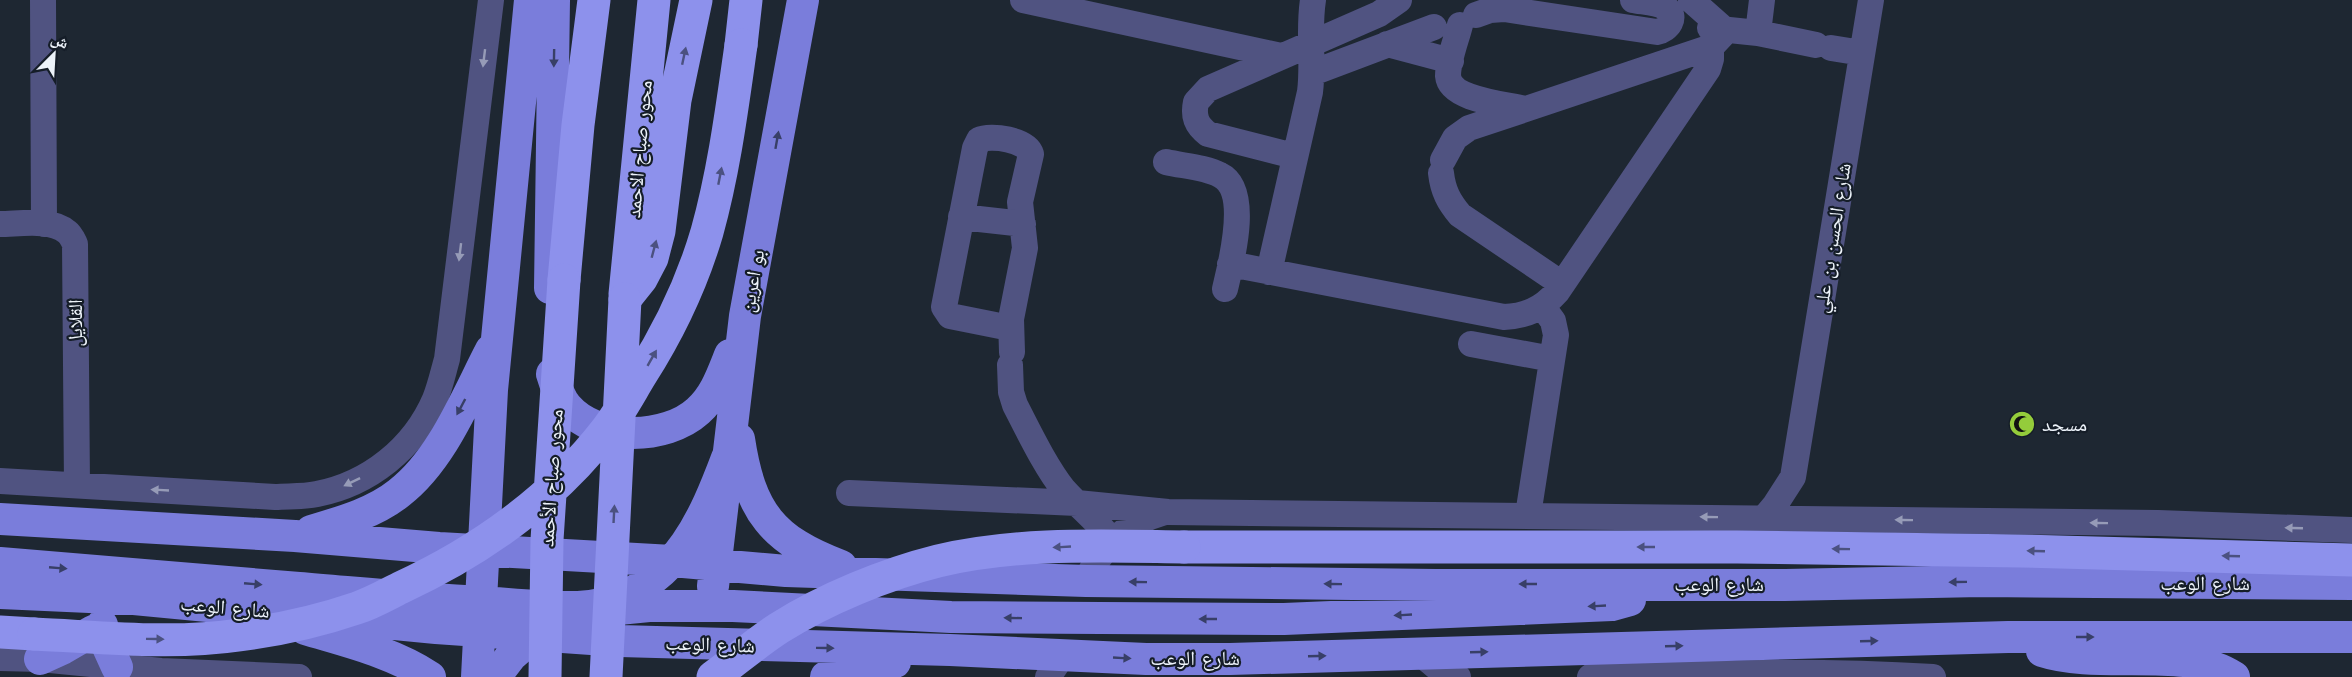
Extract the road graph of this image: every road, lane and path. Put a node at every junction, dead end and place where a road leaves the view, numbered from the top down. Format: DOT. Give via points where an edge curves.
graph roads {
  1 [pos="43,0"];
  2 [pos="491,0"];
  3 [pos="530,0"];
  4 [pos="554,0"];
  5 [pos="594,0"];
  6 [pos="654,0"];
  7 [pos="696,0"];
  8 [pos="746,0"];
  9 [pos="803,0"];
  10 [pos="1023,0"];
  11 [pos="1313,0"];
  12 [pos="1398,0"];
  13 [pos="1406,0"];
  14 [pos="1633,0"];
  15 [pos="1691,0"];
  16 [pos="1762,0"];
  17 [pos="1871,0"];
  18 [pos="1101,8"];
  19 [pos="1474,13"];
  20 [pos="1671,21"];
  21 [pos="1434,27"];
  22 [pos="1758,33"];
  23 [pos="1719,39"];
  24 [pos="1312,42"];
  25 [pos="1387,44"];
  26 [pos="1862,53"];
  27 [pos="1281,56"];
  28 [pos="1451,61"];
  29 [pos="1312,73"];
  30 [pos="1527,109"];
  31 [pos="1218,137"];
  32 [pos="1294,156"];
  33 [pos="1166,162"];
  34 [pos="1209,172"];
  35 [pos="961,217"];
  36 [pos="0,224"];
  37 [pos="44,224"];
  38 [pos="1023,224"];
  39 [pos="1269,272"];
  40 [pos="1562,284"];
  41 [pos="625,299"];
  42 [pos="1542,306"];
  43 [pos="746,316"];
  44 [pos="498,337"];
  45 [pos="1470,344"];
  46 [pos="1011,348"];
  47 [pos="1552,359"];
  48 [pos="548,365"];
  49 [pos="734,404"];
  50 [pos="727,458"];
  51 [pos="1793,477"];
  52 [pos="0,481"];
  53 [pos="77,485"];
  54 [pos="849,494"];
  55 [pos="1077,503"];
  56 [pos="1168,512"];
  57 [pos="1528,515"];
  58 [pos="1764,517"];
  59 [pos="0,519"];
  60 [pos="1819,519"];
  61 [pos="2352,530"];
  62 [pos="295,536"];
  63 [pos="1112,541"];
  64 [pos="444,548"];
  65 [pos="483,550"];
  66 [pos="545,555"];
  67 [pos="2352,560"];
  68 [pos="672,561"];
  69 [pos="0,563"];
  70 [pos="715,565"];
  71 [pos="864,575"];
  72 [pos="1086,581"];
  73 [pos="1649,584"];
  74 [pos="2352,584"];
  75 [pos="0,593"];
  76 [pos="134,599"];
  77 [pos="444,600"];
  78 [pos="712,606"];
  79 [pos="229,607"];
  80 [pos="600,608"];
  81 [pos="752,608"];
  82 [pos="480,616"];
  83 [pos="102,625"];
  84 [pos="0,632"];
  85 [pos="537,635"];
  86 [pos="2008,637"];
  87 [pos="2352,637"];
  88 [pos="620,641"];
  89 [pos="709,644"];
  90 [pos="37,646"];
  91 [pos="767,647"];
  92 [pos="950,650"];
  93 [pos="1421,654"];
  94 [pos="0,658"];
  95 [pos="1056,666"];
  96 [pos="117,667"];
  97 [pos="1756,674"];
  98 [pos="1681,676"];
  99 [pos="299,677"];
  100 [pos="430,677"];
  101 [pos="477,677"];
  102 [pos="495,677"];
  103 [pos="544,677"];
  104 [pos="606,677"];
  105 [pos="620,677"];
  106 [pos="706,677"];
  107 [pos="713,677"];
  108 [pos="826,677"];
  109 [pos="1458,677"];
  110 [pos="1590,677"];
  111 [pos="1933,677"];
  112 [pos="2234,677"];
  1 -- 37 [label="street"];
  2 -- 53 [label="street, one-way" via="447,359 435,399 418,431 401,451 348,485 316,494 275,497"];
  3 -- 44 [label="main road"];
  4 -- 48 [label="main road, one-way"];
  5 -- 103 [label="highway, محور صباح الأحمد, bridge" via="564,279 547,540"];
  6 -- 41 [label="highway, محور صباح الاحمد"];
  41 -- 7 [label="highway, one-way" via="652,258 659,231 675,100"];
  90 -- 8 [label="highway, one-way, bridge" via="237,636 302,624 359,607 476,548 550,491 608,427 650,360 683,296 706,233 720,177"];
  43 -- 9 [label="main road, بو اعرين, one-way"];
  10 -- 18 [label="street"];
  11 -- 24 [label="street"];
  12 -- 24 [label="street" via="1379,14"];
  13 -- 21 [label="street" via="1420,20"];
  14 -- 20 [label="street" via="1666,8"];
  15 -- 23 [label="street"];
  16 -- 22 [label="street"];
  17 -- 26 [label="street, شارع الحسن بن علي"];
  18 -- 27 [label="street"];
  19 -- 20 [label="street" via="1504,9 1657,32 1664,31"];
  19 -- 21 [label="street" via="1451,27"];
  19 -- 28 [label="street"];
  20 -- 23 [label="street"];
  21 -- 25 [label="street"];
  22 -- 23 [label="street"];
  22 -- 26 [label="street"];
  23 -- 30 [label="street"];
  23 -- 40 [label="street" via="1702,81"];
  24 -- 27 [label="street"];
  24 -- 29 [label="street"];
  25 -- 28 [label="street"];
  25 -- 29 [label="street"];
  26 -- 51 [label="street, شارع الحسن بن علي"];
  27 -- 31 [label="street" via="1201,95 1196,102 1196,120 1200,128"];
  28 -- 30 [label="street" via="1448,74 1459,93"];
  29 -- 32 [label="street"];
  30 -- 40 [label="street" via="1469,128 1455,138 1442,167 1442,186 1460,215"];
  31 -- 32 [label="street"];
  31 -- 34 [label="street"];
  32 -- 39 [label="street"];
  33 -- 34 [label="street"];
  34 -- 39 [label="street" via="1227,179 1236,196 1237,221 1228,277"];
  35 -- 38 [label="street"];
  35 -- 38 [label="street" via="975,148 979,140 988,136 1021,143 1029,149 1031,159 1020,202"];
  35 -- 46 [label="street" via="944,307 950,315"];
  36 -- 37 [label="street, القلايل"];
  37 -- 53 [label="street, القلايل" via="69,232 75,244"];
  38 -- 46 [label="street" via="1025,248 1012,311"];
  39 -- 42 [label="street" via="1504,317"];
  40 -- 42 [label="street"];
  104 -- 41 [label="highway, one-way, bridge"];
  42 -- 47 [label="street" via="1556,328"];
  43 -- 48 [label="main road" via="711,397 691,417 666,428 624,432 587,424 561,399"];
  43 -- 49 [label="main road, بو اعرين"];
  44 -- 62 [label="main road, one-way" via="444,440 417,477 378,506"];
  44 -- 65 [label="main road"];
  45 -- 47 [label="street"];
  46 -- 55 [label="street" via="1011,392 1018,411 1056,478"];
  47 -- 57 [label="street"];
  48 -- 66 [label="main road"];
  49 -- 50 [label="main road, بو اعرين"];
  49 -- 71 [label="main road" via="747,481 764,515 782,536 805,552"];
  50 -- 68 [label="main road" via="709,507"];
  50 -- 70 [label="main road, بو اعرين"];
  51 -- 58 [label="street, شارع الحسن بن علي"];
  51 -- 60 [label="street" via="1807,507"];
  52 -- 53 [label="street"];
  54 -- 55 [label="street"];
  55 -- 56 [label="street"];
  55 -- 63 [label="street"];
  56 -- 57 [label="street"];
  56 -- 63 [label="street" via="1138,522"];
  58 -- 57 [label="street, one-way"];
  58 -- 60 [label="street"];
  59 -- 62 [label="main road, شارع الوعب"];
  61 -- 60 [label="street, one-way"];
  62 -- 64 [label="main road, شارع الوعب"];
  63 -- 72 [label="street"];
  64 -- 65 [label="main road, شارع الوعب"];
  64 -- 77 [label="main road" via="462,560 465,573 458,591"];
  65 -- 66 [label="main road, شارع الوعب"];
  65 -- 80 [label="main road"];
  65 -- 82 [label="main road"];
  66 -- 68 [label="main road, شارع الوعب"];
  66 -- 80 [label="main road" via="558,579"];
  67 -- 107 [label="highway, one-way, bridge" via="1796,548 1041,548 939,561 892,575 820,605 779,628"];
  68 -- 70 [label="main road, شارع الوعب"];
  68 -- 80 [label="main road" via="636,589"];
  69 -- 77 [label="main road, one-way"];
  70 -- 71 [label="main road, شارع الوعب"];
  70 -- 78 [label="main road"];
  71 -- 72 [label="main road, شارع الوعب"];
  73 -- 72 [label="main road, شارع الوعب, one-way"];
  74 -- 73 [label="main road, شارع الوعب, one-way" via="1981,581"];
  73 -- 81 [label="main road, one-way" via="1634,598 1612,605 1284,619 951,617"];
  75 -- 76 [label="main road, شارع الوعب"];
  76 -- 79 [label="main road, شارع الوعب"];
  76 -- 83 [label="main road"];
  77 -- 82 [label="main road"];
  78 -- 80 [label="main road"];
  78 -- 81 [label="main road"];
  78 -- 89 [label="main road"];
  79 -- 82 [label="main road, شارع الوعب"];
  79 -- 100 [label="main road" via="373,649"];
  80 -- 82 [label="main road"];
  80 -- 85 [label="main road"];
  80 -- 88 [label="main road"];
  80 -- 89 [label="main road"];
  81 -- 91 [label="main road" via="740,616 738,631 746,639"];
  82 -- 85 [label="main road, شارع الوعب"];
  82 -- 101 [label="main road"];
  83 -- 90 [label="main road" via="62,650"];
  83 -- 96 [label="main road"];
  84 -- 90 [label="highway"];
  85 -- 88 [label="main road, شارع الوعب"];
  85 -- 102 [label="main road" via="511,656"];
  86 -- 87 [label="main road, شارع الوعب, one-way"];
  93 -- 86 [label="main road, شارع الوعب, one-way"];
  86 -- 112 [label="main road" via="2075,659 2185,661 2207,664"];
  88 -- 89 [label="main road, شارع الوعب"];
  88 -- 105 [label="main road"];
  89 -- 91 [label="main road, شارع الوعب"];
  89 -- 106 [label="main road"];
  90 -- 94 [label="street"];
  90 -- 96 [label="street"];
  91 -- 92 [label="main road, شارع الوعب, one-way"];
  92 -- 95 [label="main road, شارع الوعب"];
  92 -- 108 [label="main road"];
  95 -- 93 [label="main road, شارع الوعب, one-way" via="1146,659"];
  93 -- 109 [label="street" via="1440,670"];
  96 -- 99 [label="street"];
  97 -- 98 [label="street"];
  97 -- 111 [label="street" via="1830,672"];
  98 -- 110 [label="street"];
}
